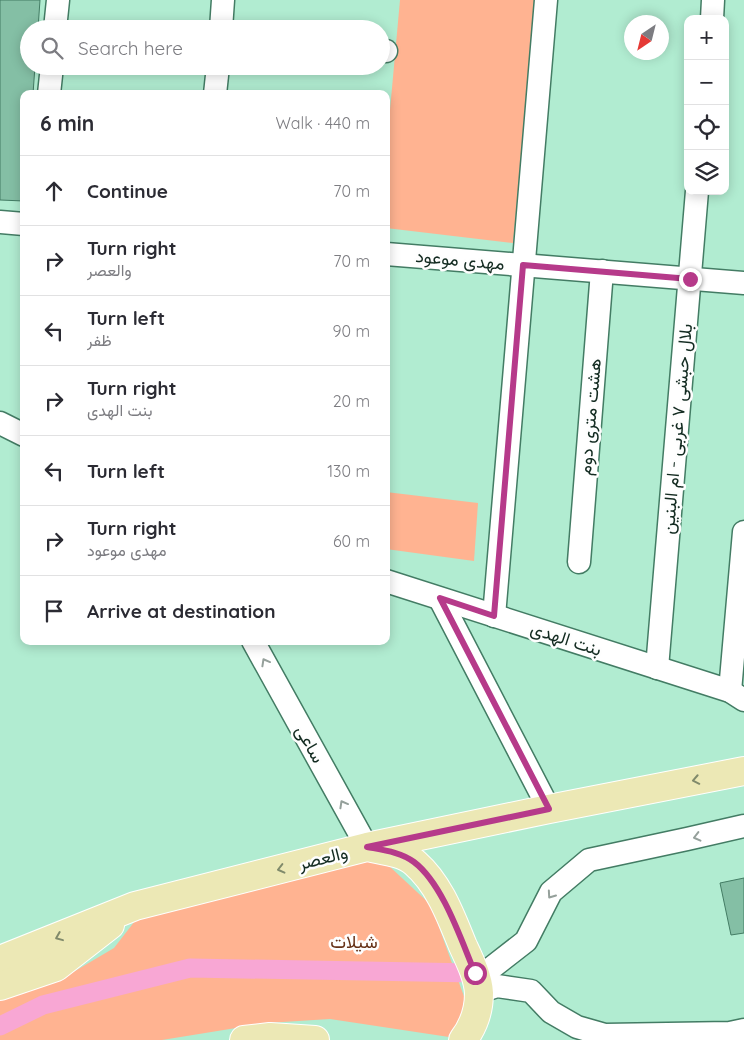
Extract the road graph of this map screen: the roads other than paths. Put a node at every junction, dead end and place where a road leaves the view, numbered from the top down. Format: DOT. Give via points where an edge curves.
graph roads {
  1 [pos="58,0"];
  2 [pos="223,0"];
  3 [pos="546,0"];
  4 [pos="713,0"];
  5 [pos="712,15"];
  6 [pos="57,20"];
  7 [pos="222,20"];
  8 [pos="51,75"];
  9 [pos="217,75"];
  10 [pos="50,90"];
  11 [pos="215,90"];
  12 [pos="697,195"];
  13 [pos="0,222"];
  14 [pos="20,224"];
  15 [pos="390,254"];
  16 [pos="523,265"];
  17 [pos="602,271"];
  18 [pos="690,279"];
  19 [pos="744,283"];
  20 [pos="0,423"];
  21 [pos="20,433"];
  22 [pos="744,532"];
  23 [pos="578,562"];
  24 [pos="390,582"];
  25 [pos="440,598"];
  26 [pos="494,616"];
  27 [pos="255,645"];
  28 [pos="657,668"];
  29 [pos="737,696"];
  30 [pos="744,771"];
  31 [pos="549,809"];
  32 [pos="744,826"];
  33 [pos="367,847"];
  34 [pos="135,906"];
  35 [pos="0,960"];
  36 [pos="477,983"];
  37 [pos="0,986"];
  38 [pos="744,1030"];
  39 [pos="244,1040"];
  40 [pos="301,1040"];
  41 [pos="463,1040"];
  1 -- 6 [label="street"];
  2 -- 7 [label="street"];
  3 -- 16 [label="street"];
  4 -- 5 [label="street"];
  8 -- 10 [label="street"];
  9 -- 11 [label="street"];
  12 -- 18 [label="street, بلال حبشی ۷ غربی - ام البنین"];
  13 -- 14 [label="street"];
  15 -- 16 [label="street, مهدی موعود"];
  16 -- 17 [label="street, مهدی موعود"];
  16 -- 26 [label="street"];
  17 -- 18 [label="street, مهدی موعود"];
  17 -- 23 [label="street, هشت متری دوم"];
  18 -- 19 [label="street, مهدی موعود"];
  18 -- 28 [label="street, بلال حبشی ۷ غربی - ام البنین"];
  20 -- 21 [label="street"];
  22 -- 29 [label="street"];
  24 -- 25 [label="street, بنت الهدی"];
  25 -- 26 [label="street, بنت الهدی"];
  25 -- 31 [label="street"];
  26 -- 28 [label="street, بنت الهدی"];
  33 -- 27 [label="street, ساعی, one-way"];
  28 -- 29 [label="street, بنت الهدی"];
  30 -- 31 [label="main road, والعصر, one-way"];
  31 -- 33 [label="main road, والعصر"];
  32 -- 36 [label="street, one-way" via="589,860 551,892 526,941"];
  33 -- 34 [label="main road, والعصر, one-way"];
  33 -- 36 [label="main road" via="398,853 414,862 429,878 445,902"];
  34 -- 35 [label="main road, والعصر, one-way"];
  34 -- 37 [label="main road" via="56,967"];
  36 -- 38 [label="street" via="531,991 552,1012 577,1027 606,1035"];
  36 -- 41 [label="main road" via="475,1019"];
  39 -- 40 [label="main road" via="270,1037"];
}
